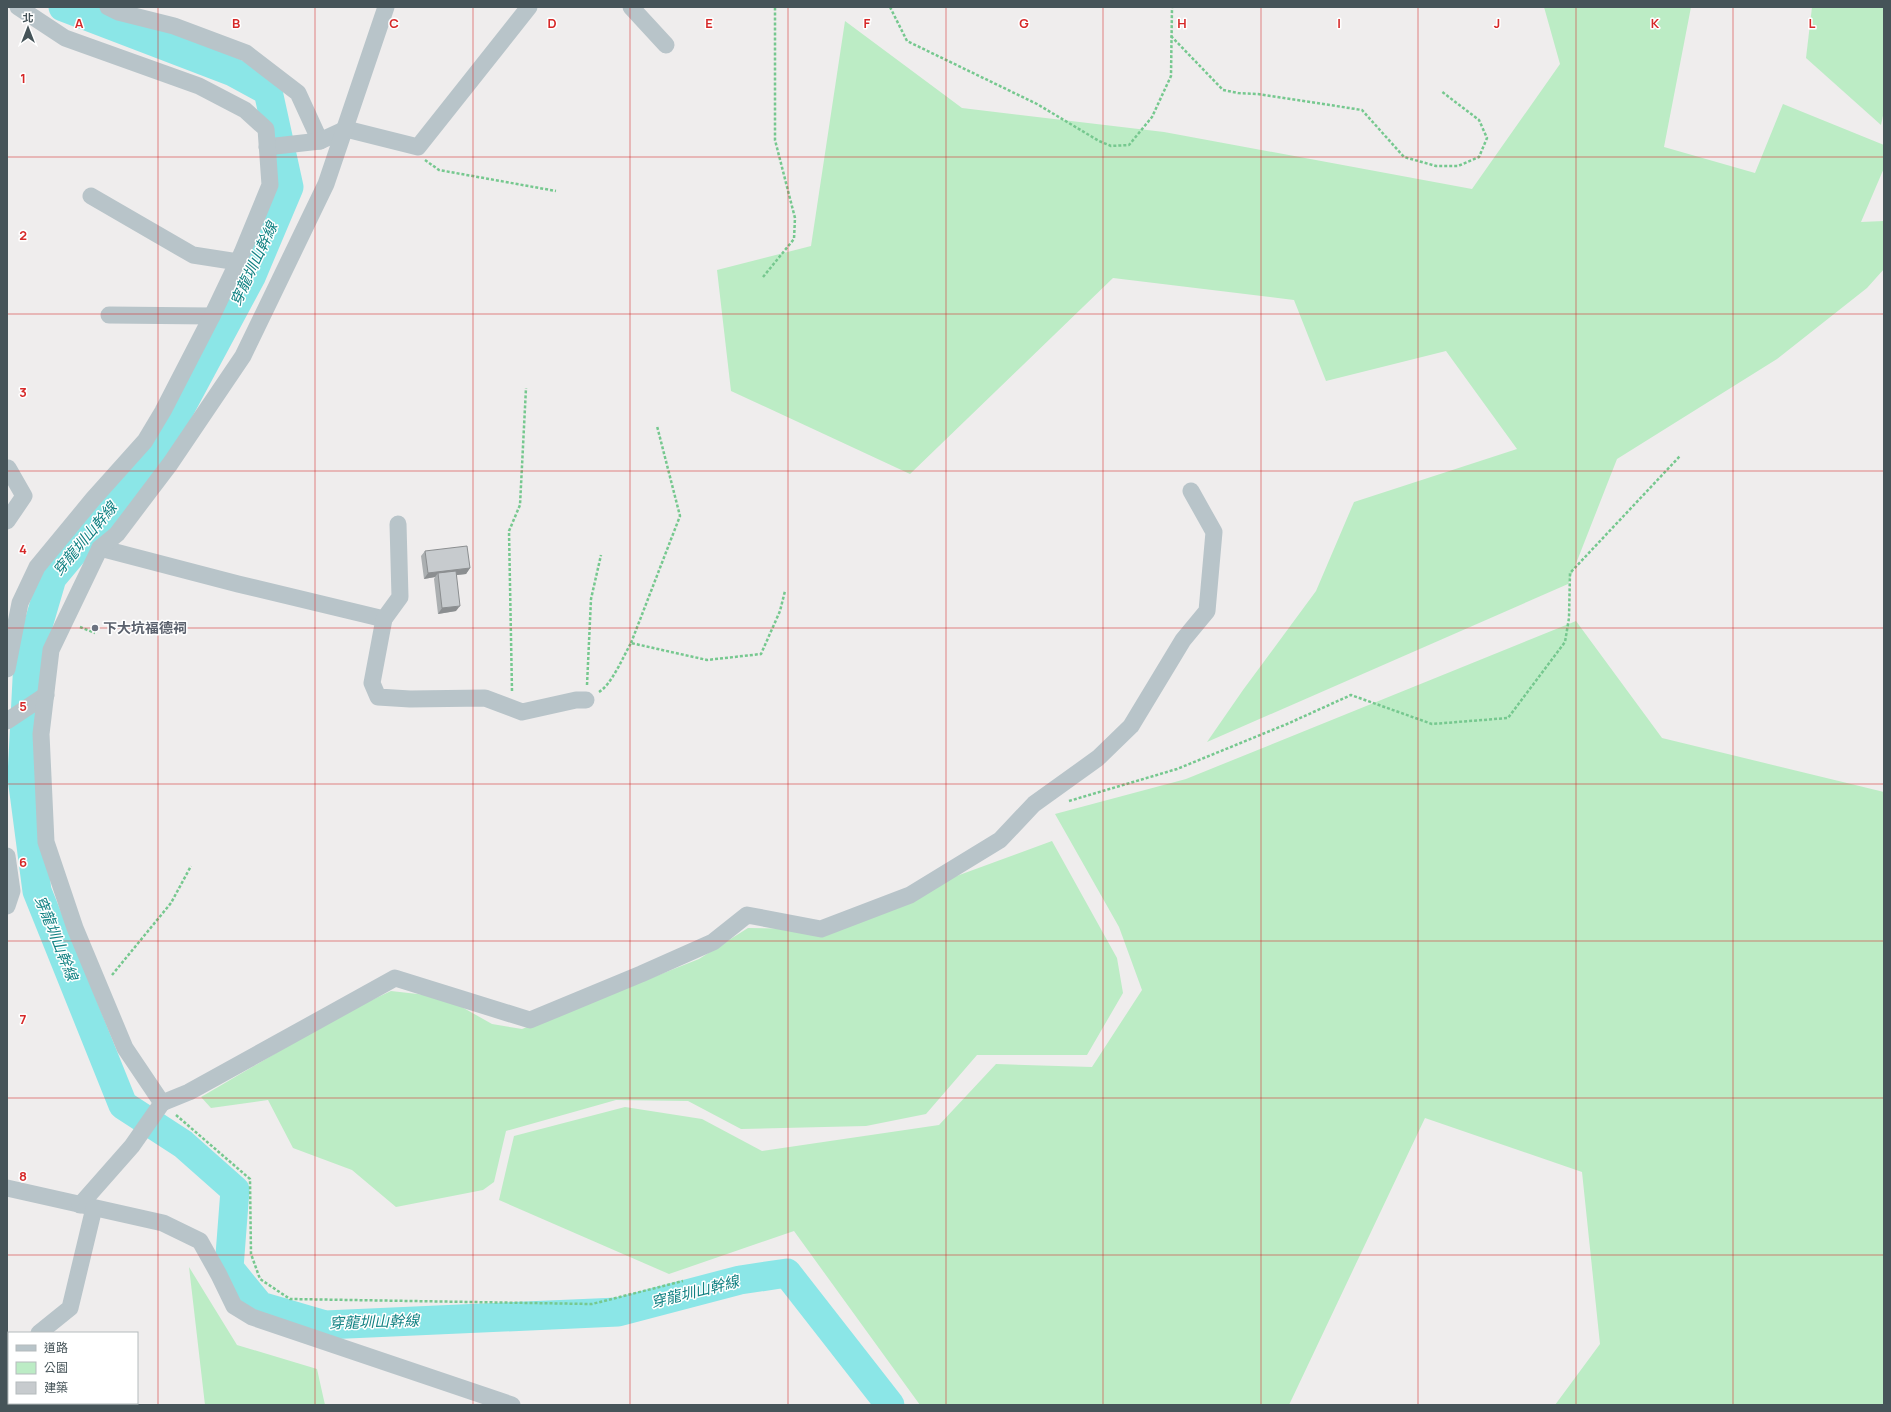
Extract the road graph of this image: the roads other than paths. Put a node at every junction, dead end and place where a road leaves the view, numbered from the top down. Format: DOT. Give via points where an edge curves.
graph roads {
  1 [pos="18,7"];
  2 [pos="108,7"];
  3 [pos="386,7"];
  4 [pos="529,7"];
  5 [pos="631,7"];
  6 [pos="666,45"];
  7 [pos="346,129"];
  8 [pos="320,141"];
  9 [pos="267,147"];
  10 [pos="91,196"];
  11 [pos="238,262"];
  12 [pos="108,315"];
  13 [pos="212,316"];
  14 [pos="8,468"];
  15 [pos="1192,491"];
  16 [pos="7,521"];
  17 [pos="398,524"];
  18 [pos="100,548"];
  19 [pos="384,619"];
  20 [pos="7,669"];
  21 [pos="46,695"];
  22 [pos="586,700"];
  23 [pos="7,721"];
  24 [pos="7,856"];
  25 [pos="7,906"];
  26 [pos="162,1103"];
  27 [pos="7,1188"];
  28 [pos="87,1206"];
  29 [pos="40,1332"];
  30 [pos="512,1405"];
  1 -- 9 [label="street" via="65,38 199,86 245,110 266,129"];
  2 -- 8 [label="street" via="118,12 174,26 246,53 298,93"];
  3 -- 7 [label="street"];
  4 -- 7 [label="street" via="418,147"];
  5 -- 6 [label="street"];
  7 -- 8 [label="street"];
  7 -- 18 [label="street" via="326,184 243,356 170,464 117,534"];
  8 -- 9 [label="street"];
  9 -- 11 [label="street" via="270,185"];
  10 -- 11 [label="street" via="193,255"];
  11 -- 13 [label="street"];
  12 -- 13 [label="street"];
  13 -- 20 [label="street" via="145,441 37,567 20,603"];
  14 -- 16 [label="street" via="24,496"];
  15 -- 26 [label="street" via="1214,532 1207,611 1183,640 1131,726 1098,758 1034,804 1000,840 910,896 821,929 747,916 713,942 530,1020 395,978 189,1092"];
  17 -- 19 [label="street" via="400,597"];
  18 -- 19 [label="street"];
  18 -- 21 [label="street" via="51,650"];
  19 -- 22 [label="street" via="372,683 378,697 485,698 522,712"];
  21 -- 23 [label="street"];
  21 -- 26 [label="street" via="41,734 46,842 75,928 125,1048"];
  24 -- 25 [label="street" via="12,891"];
  26 -- 28 [label="street"];
  27 -- 28 [label="street"];
  28 -- 29 [label="street" via="70,1308"];
  28 -- 30 [label="street" via="163,1223 200,1241 234,1306 252,1317"];
}
